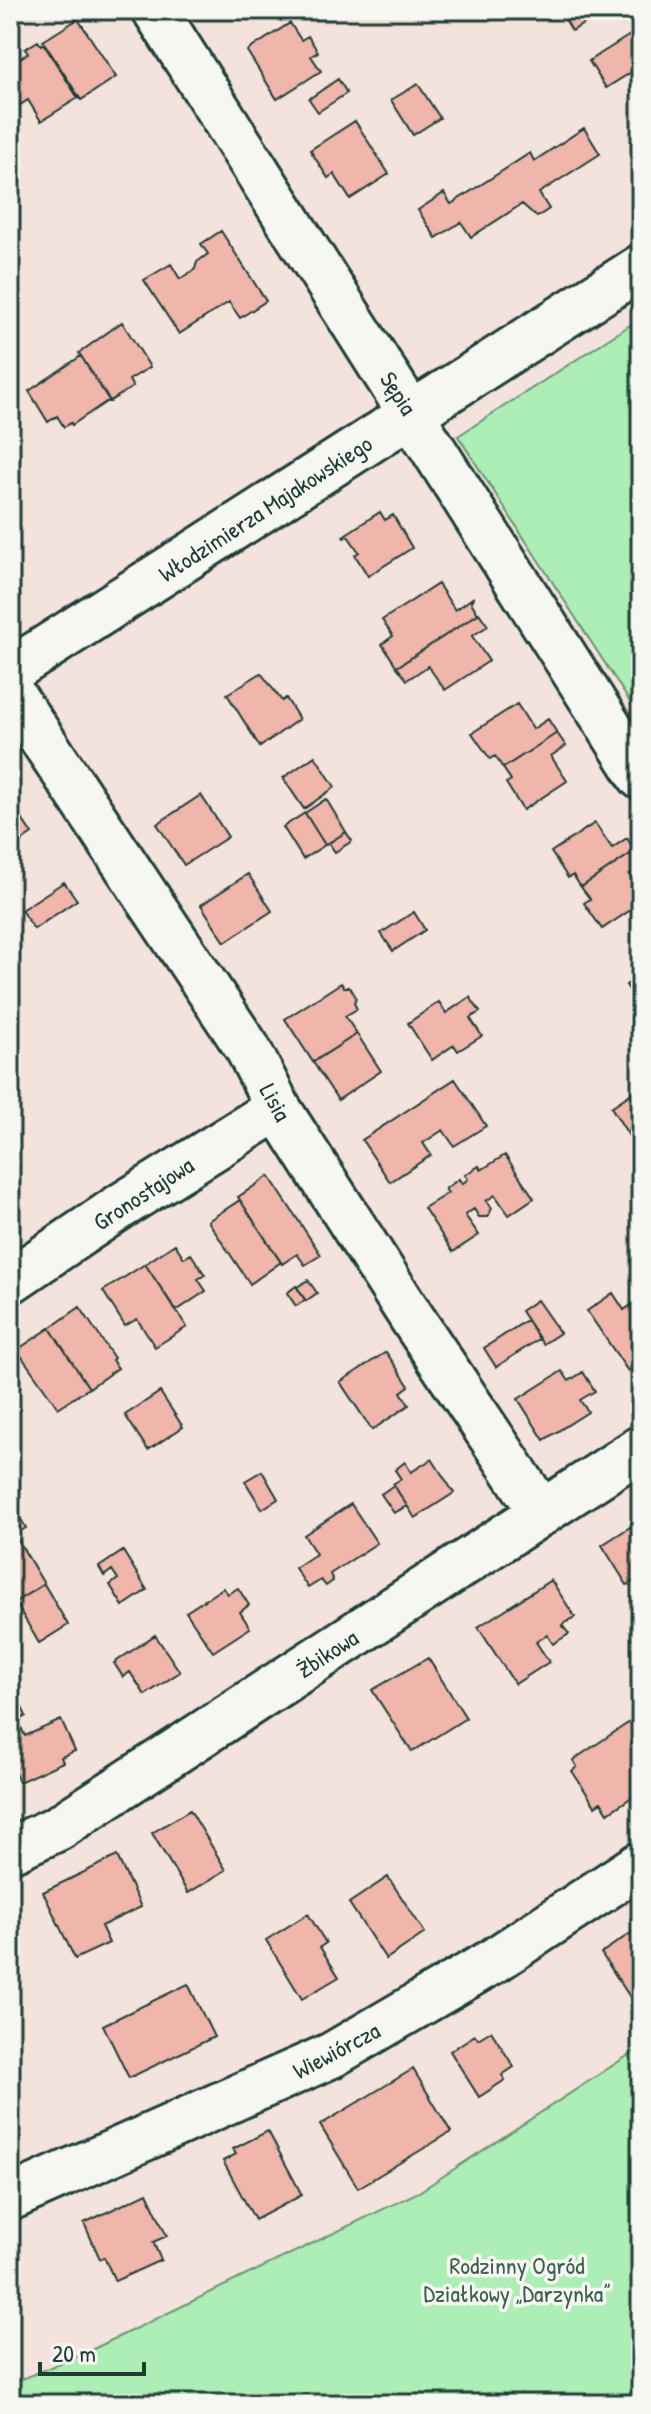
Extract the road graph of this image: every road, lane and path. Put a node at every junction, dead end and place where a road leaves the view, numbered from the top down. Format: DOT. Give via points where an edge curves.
graph roads {
  1 [pos="155,10"];
  2 [pos="641,267"];
  3 [pos="412,413"];
  4 [pos="10,671"];
  5 [pos="10,691"];
  6 [pos="641,777"];
  7 [pos="278,1108"];
  8 [pos="10,1281"];
  9 [pos="641,1448"];
  10 [pos="542,1513"];
  11 [pos="10,1850"];
  12 [pos="641,1864"];
  13 [pos="10,2198"];
  1 -- 3 [label="street, Sępia"];
  2 -- 3 [label="street, Włodzimierza Majakowskiego"];
  3 -- 4 [label="street, Włodzimierza Majakowskiego"];
  3 -- 6 [label="street, Sępia"];
  5 -- 7 [label="street, Lisia" via="248,1049"];
  7 -- 8 [label="street, Gronostajowa"];
  7 -- 10 [label="street, Lisia"];
  9 -- 10 [label="street, Żbikowa"];
  10 -- 11 [label="street, Żbikowa" via="58,1828"];
  12 -- 13 [label="street, Wiewiórcza" via="495,1960 332,2055"];
}
